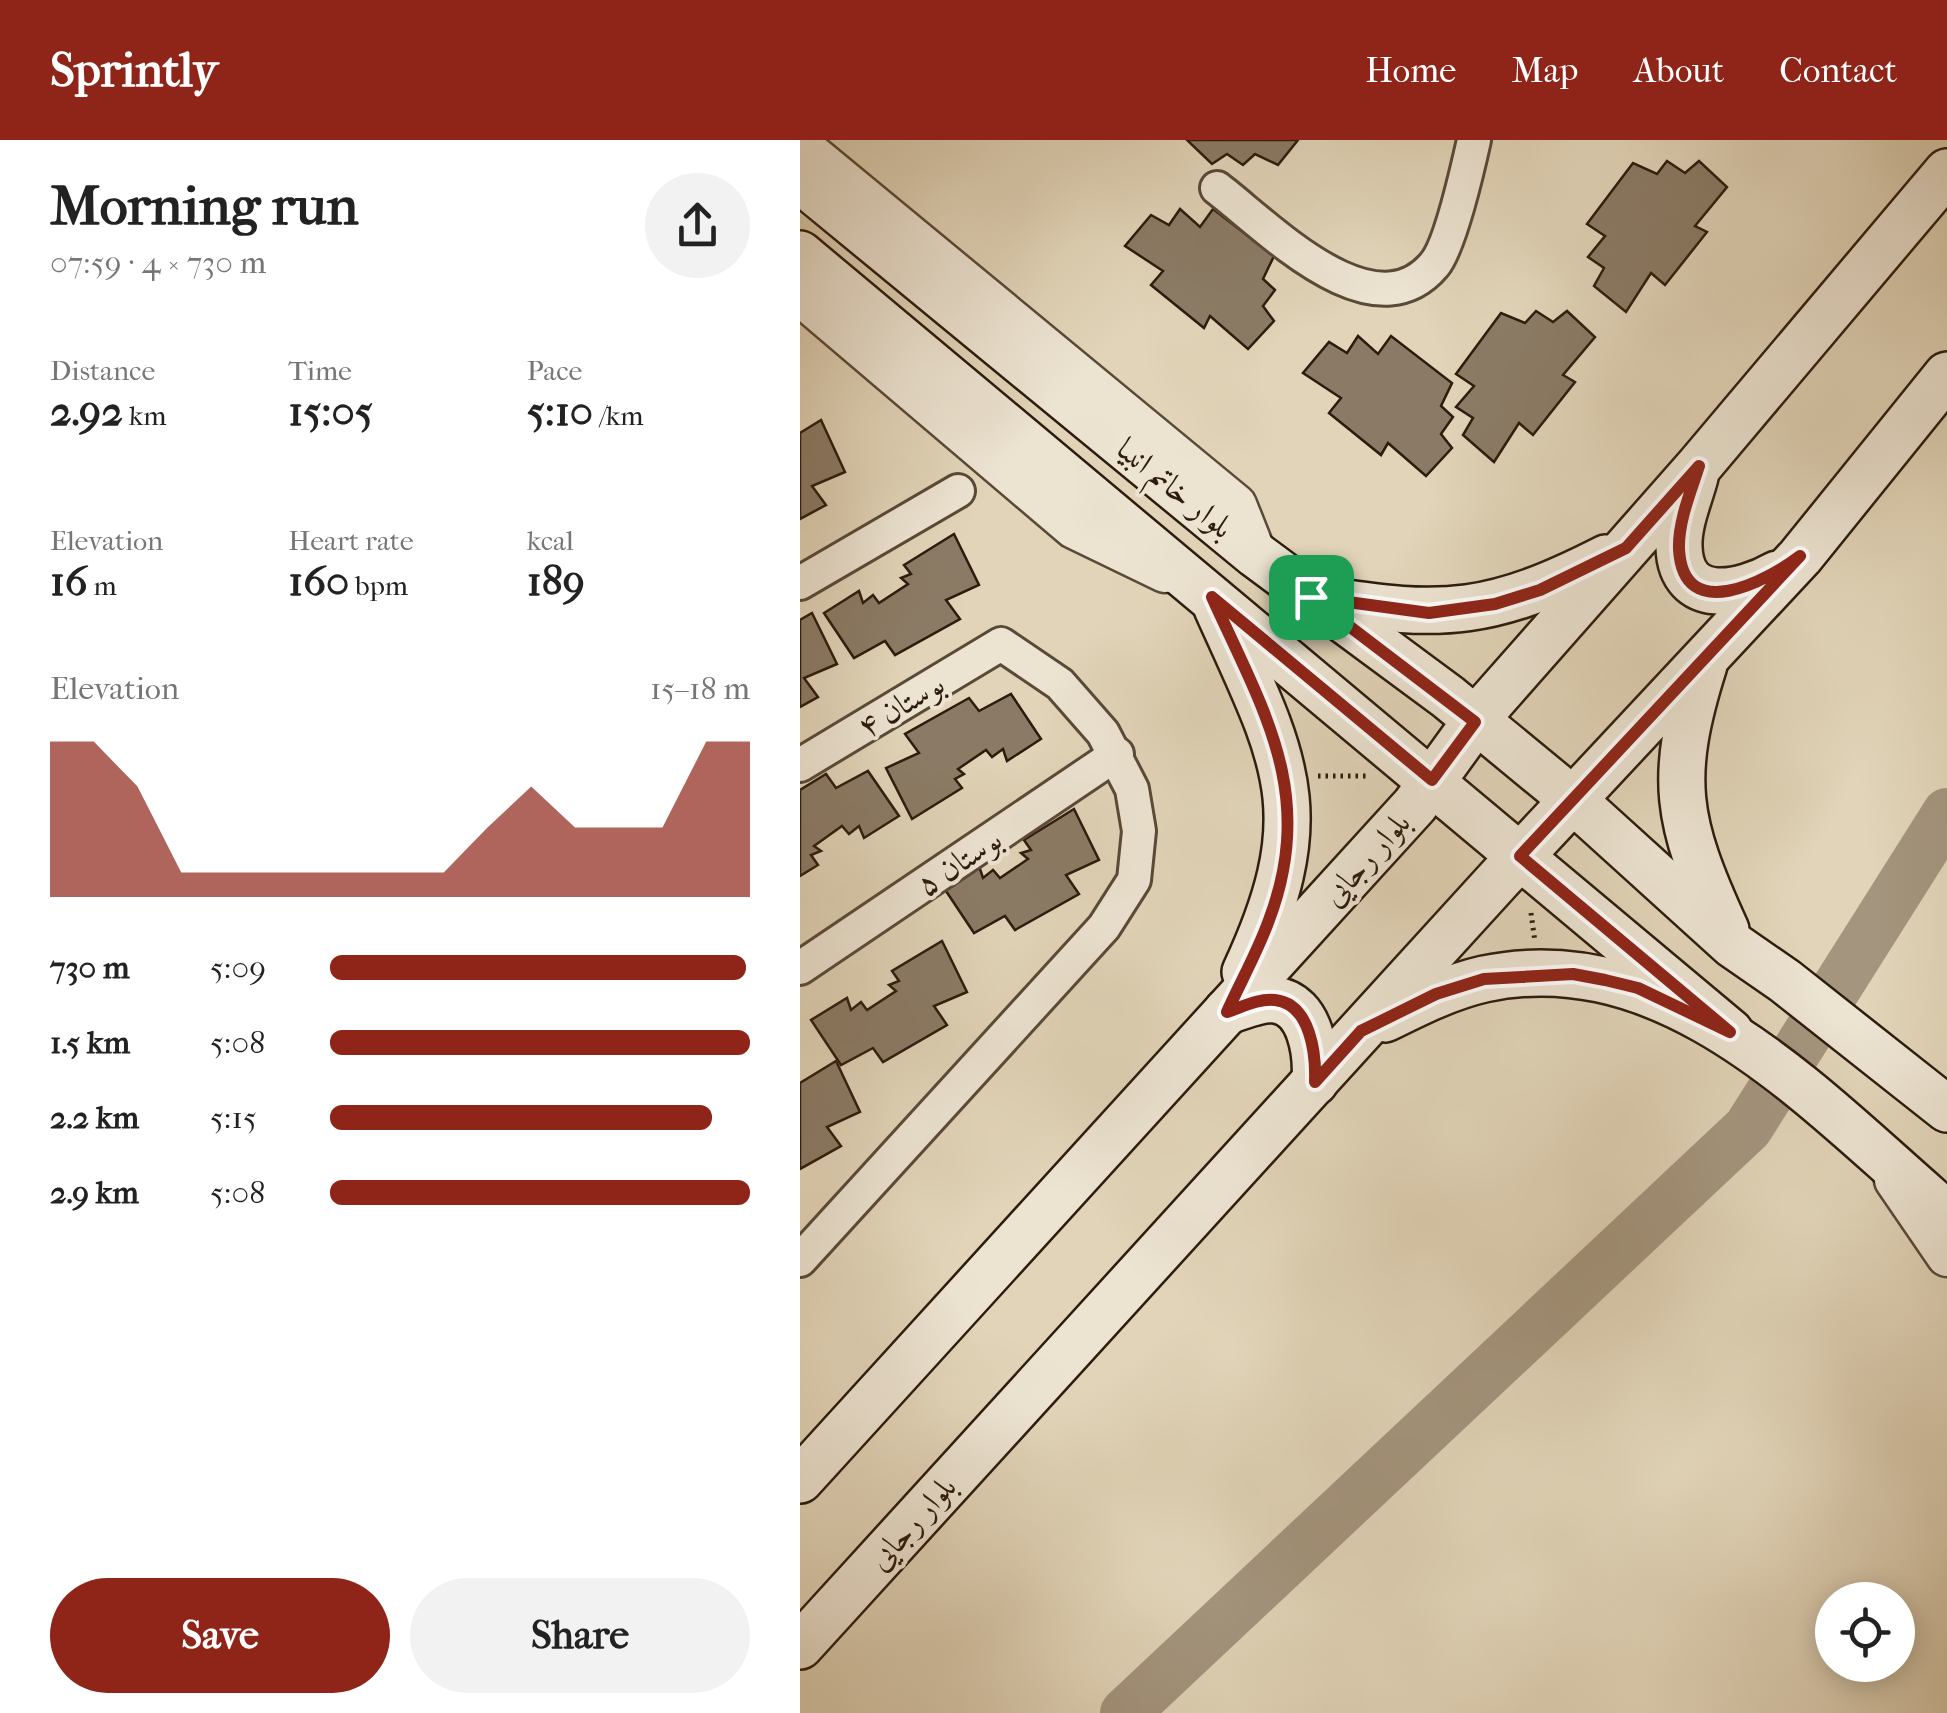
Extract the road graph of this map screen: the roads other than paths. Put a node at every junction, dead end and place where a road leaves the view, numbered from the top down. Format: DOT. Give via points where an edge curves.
graph roads {
  1 [pos="1474,140"];
  2 [pos="800,145"];
  3 [pos="1947,172"];
  4 [pos="800,180"];
  5 [pos="1217,188"];
  6 [pos="800,254"];
  7 [pos="800,295"];
  8 [pos="1947,375"];
  9 [pos="1699,466"];
  10 [pos="958,492"];
  11 [pos="1626,548"];
  12 [pos="1256,555"];
  13 [pos="1800,556"];
  14 [pos="800,583"];
  15 [pos="1208,594"];
  16 [pos="1311,597"];
  17 [pos="1706,656"];
  18 [pos="1475,722"];
  19 [pos="1117,754"];
  20 [pos="800,765"];
  21 [pos="1432,780"];
  22 [pos="1572,800"];
  23 [pos="1520,856"];
  24 [pos="1733,945"];
  25 [pos="800,968"];
  26 [pos="1227,1012"];
  27 [pos="1361,1031"];
  28 [pos="1730,1032"];
  29 [pos="1315,1082"];
  30 [pos="1930,1094"];
  31 [pos="1879,1156"];
  32 [pos="1947,1214"];
  33 [pos="1947,1256"];
  34 [pos="800,1260"];
  35 [pos="800,1480"];
  36 [pos="800,1646"];
  1 -- 5 [label="street" via="1436,264 1410,285 1375,290 1333,278"];
  2 -- 12 [label="street" via="1236,504"];
  3 -- 9 [label="main road, بلوار رجایی"];
  4 -- 12 [label="main road, بلوار خاتم انبیا"];
  6 -- 15 [label="main road, بلوار خاتم انبیا"];
  7 -- 15 [label="street" via="1074,528"];
  8 -- 13 [label="main road, بلوار رجایی"];
  9 -- 11 [label="main road, بلوار رجایی"];
  9 -- 13 [label="main road" via="1679,548 1692,582 1738,591"];
  10 -- 14 [label="street"];
  11 -- 16 [label="main road" via="1540,590 1458,611 1389,610"];
  11 -- 18 [label="main road, بلوار رجایی"];
  12 -- 16 [label="main road, بلوار خاتم انبیا"];
  13 -- 17 [label="main road, بلوار رجایی"];
  15 -- 21 [label="main road, بلوار خاتم انبیا"];
  15 -- 26 [label="main road" via="1269,724 1285,776 1287,852 1280,882"];
  16 -- 18 [label="main road, بلوار خاتم انبیا"];
  17 -- 22 [label="main road, بلوار رجایی"];
  17 -- 24 [label="main road" via="1683,736 1680,792 1694,854"];
  18 -- 21 [label="main road, بلوار رجایی"];
  18 -- 22 [label="main road, بلوار خاتم انبیا"];
  19 -- 20 [label="street, بوستان ۴" via="1060,684 1001,644"];
  19 -- 25 [label="street, بوستان ۵"];
  19 -- 34 [label="street" via="1139,830 1134,880 1124,896 1104,927"];
  21 -- 23 [label="main road, بلوار خاتم انبیا"];
  21 -- 26 [label="main road, بلوار رجایی"];
  22 -- 23 [label="main road, بلوار رجایی"];
  22 -- 24 [label="main road, بلوار خاتم انبیا"];
  23 -- 27 [label="main road, بلوار رجایی"];
  23 -- 28 [label="main road, بلوار خاتم انبیا"];
  24 -- 30 [label="main road, بلوار خاتم انبیا"];
  26 -- 29 [label="main road" via="1277,1000 1291,1006 1313,1043"];
  26 -- 35 [label="main road, بلوار رجایی"];
  27 -- 28 [label="main road" via="1484,979 1573,974 1638,988"];
  27 -- 29 [label="main road, بلوار رجایی"];
  28 -- 31 [label="main road"];
  29 -- 36 [label="main road, بلوار رجایی"];
  31 -- 32 [label="main road"];
  31 -- 33 [label="street"];
}
